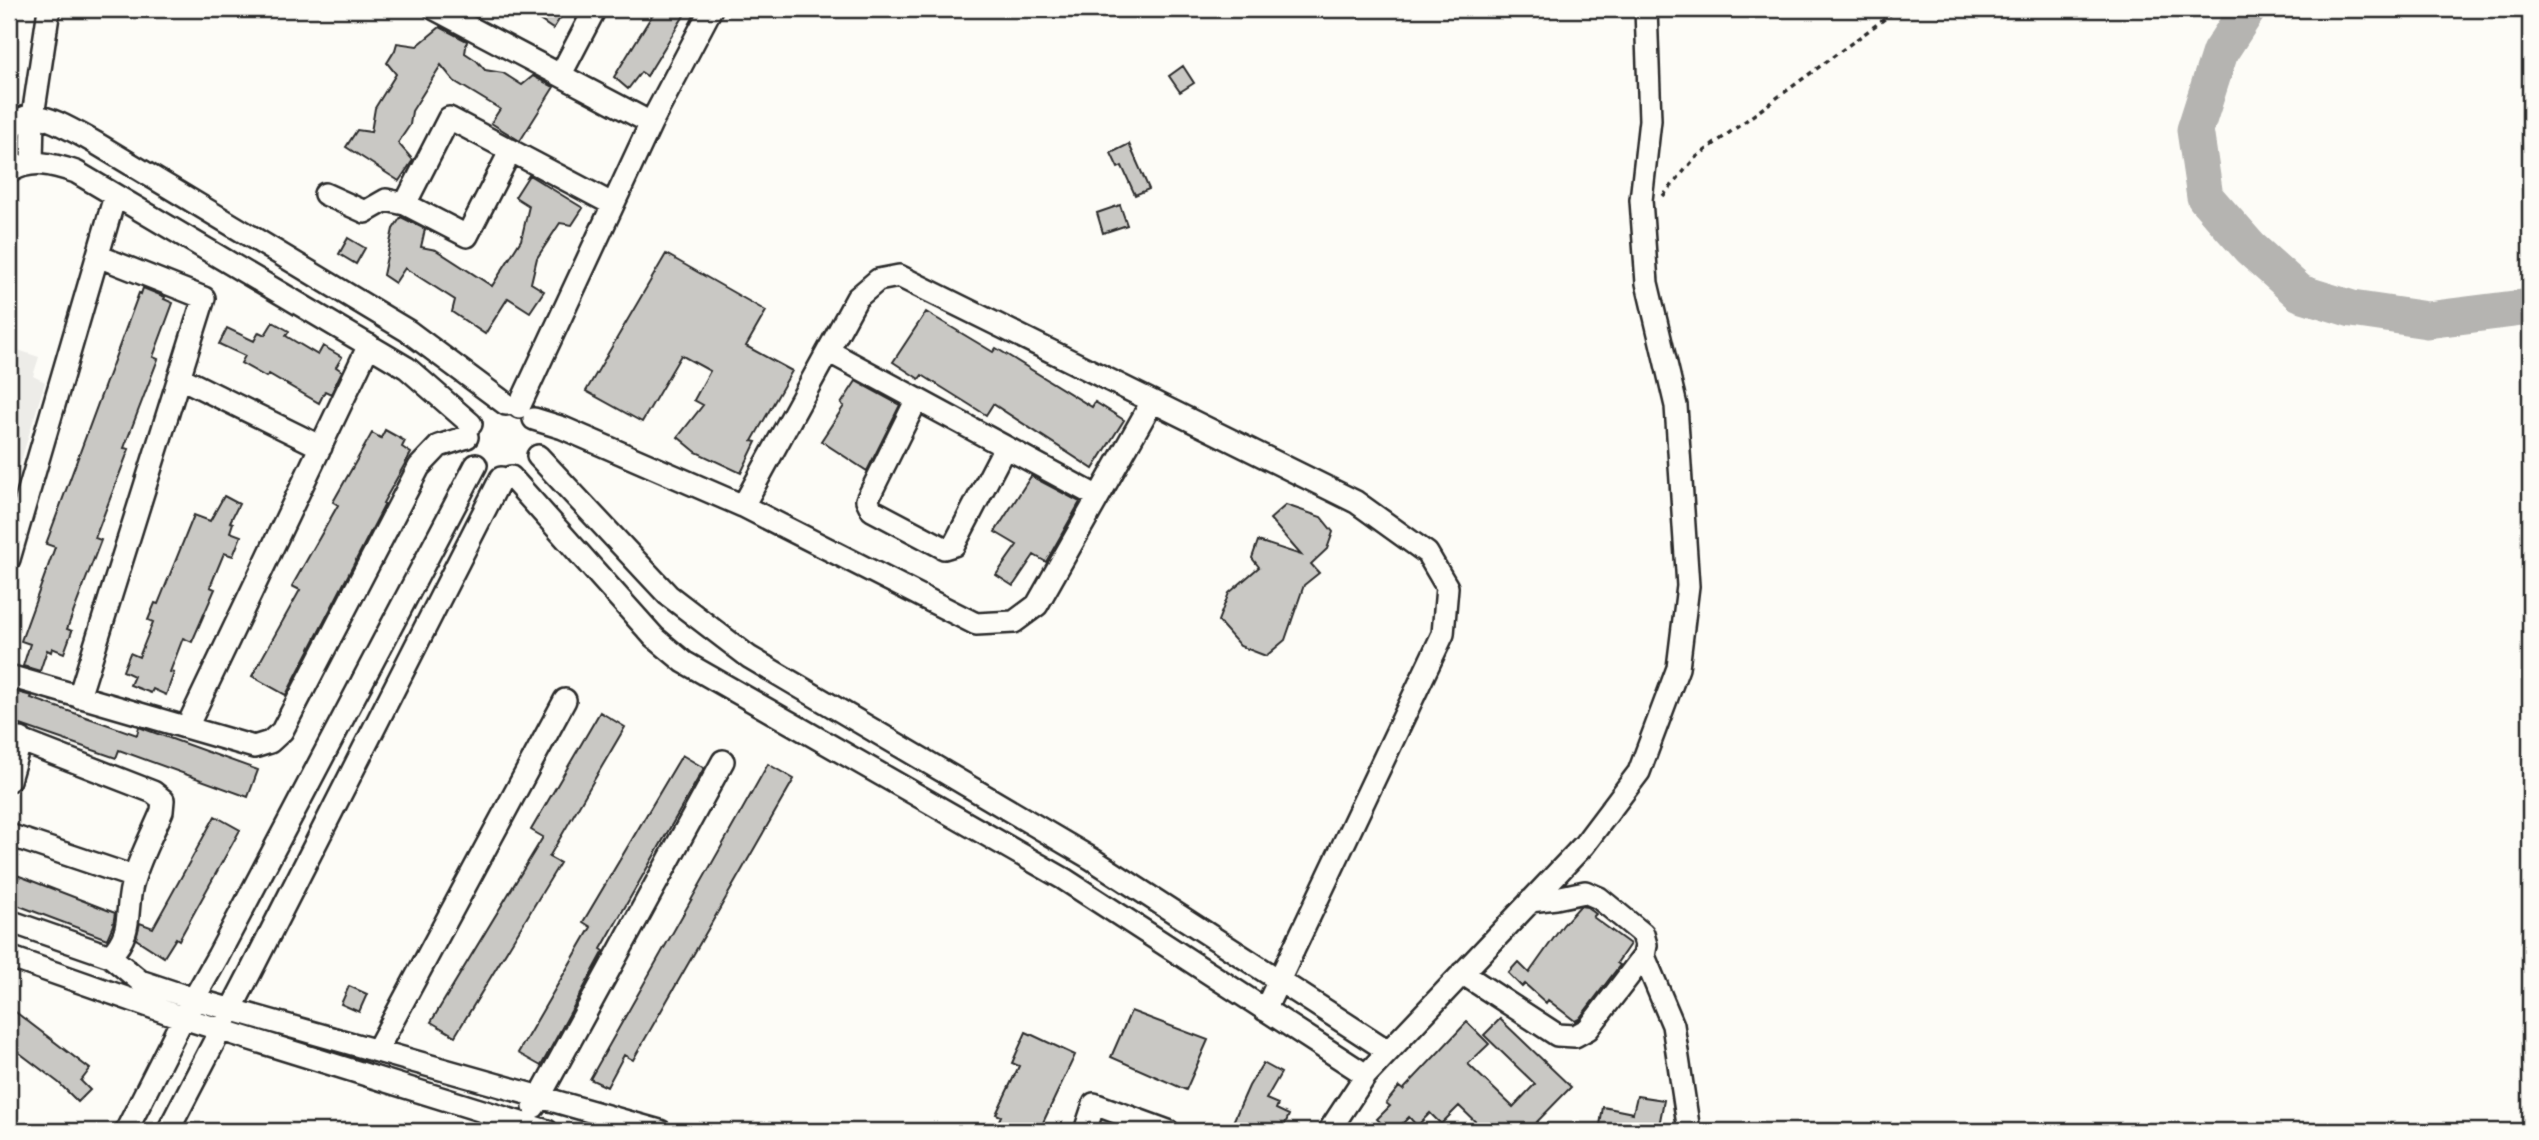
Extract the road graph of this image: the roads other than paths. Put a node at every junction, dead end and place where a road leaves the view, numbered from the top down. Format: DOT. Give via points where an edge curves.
graph roads {
  1 [pos="49,9"];
  2 [pos="435,9"];
  3 [pos="595,9"];
  4 [pos="711,9"];
  5 [pos="1646,9"];
  6 [pos="561,74"];
  7 [pos="33,116"];
  8 [pos="650,123"];
  9 [pos="9,130"];
  10 [pos="511,150"];
  11 [pos="32,163"];
  12 [pos="9,172"];
  13 [pos="325,194"];
  14 [pos="116,196"];
  15 [pos="405,204"];
  16 [pos="612,204"];
  17 [pos="98,256"];
  18 [pos="369,345"];
  19 [pos="828,351"];
  20 [pos="179,377"];
  21 [pos="917,399"];
  22 [pos="1152,402"];
  23 [pos="520,410"];
  24 [pos="469,430"];
  25 [pos="321,447"];
  26 [pos="1005,447"];
  27 [pos="538,456"];
  28 [pos="476,464"];
  29 [pos="506,477"];
  30 [pos="1098,497"];
  31 [pos="743,506"];
  32 [pos="9,559"];
  33 [pos="9,677"];
  34 [pos="79,697"];
  35 [pos="565,700"];
  36 [pos="187,727"];
  37 [pos="15,738"];
  38 [pos="723,761"];
  39 [pos="9,779"];
  40 [pos="9,835"];
  41 [pos="134,877"];
  42 [pos="1530,901"];
  43 [pos="9,921"];
  44 [pos="110,956"];
  45 [pos="1644,956"];
  46 [pos="9,957"];
  47 [pos="1462,973"];
  48 [pos="128,974"];
  49 [pos="1278,980"];
  50 [pos="118,994"];
  51 [pos="194,999"];
  52 [pos="230,1010"];
  53 [pos="1265,1010"];
  54 [pos="183,1018"];
  55 [pos="220,1029"];
  56 [pos="377,1050"];
  57 [pos="1388,1051"];
  58 [pos="1366,1075"];
  59 [pos="540,1097"];
  60 [pos="524,1124"];
  61 [pos="126,1131"];
  62 [pos="168,1131"];
  63 [pos="547,1131"];
  64 [pos="660,1131"];
  65 [pos="1085,1131"];
  66 [pos="1168,1131"];
  67 [pos="1329,1131"];
  68 [pos="1689,1131"];
  1 -- 7 [label="street"];
  2 -- 6 [label="street"];
  3 -- 6 [label="street"];
  4 -- 8 [label="street"];
  5 -- 42 [label="street" via="1650,120 1641,200 1647,283 1676,406 1688,586 1678,668 1639,772 1584,845"];
  6 -- 8 [label="street"];
  7 -- 9 [label="street"];
  7 -- 11 [label="street"];
  7 -- 23 [label="street" via="94,142 408,331"];
  8 -- 16 [label="street"];
  10 -- 15 [label="street" via="449,118"];
  10 -- 15 [label="street" via="467,236"];
  10 -- 16 [label="street"];
  11 -- 12 [label="street"];
  11 -- 14 [label="street" via="76,172"];
  13 -- 15 [label="street" via="365,212 386,200"];
  14 -- 17 [label="street"];
  14 -- 18 [label="street"];
  16 -- 23 [label="street"];
  17 -- 20 [label="street" via="204,298"];
  17 -- 32 [label="street"];
  18 -- 24 [label="street" via="407,368"];
  18 -- 25 [label="street"];
  19 -- 21 [label="street"];
  19 -- 22 [label="street" via="857,298 878,280 899,276"];
  19 -- 31 [label="street"];
  20 -- 25 [label="street"];
  20 -- 34 [label="street"];
  21 -- 26 [label="street"];
  21 -- 26 [label="street" via="867,500 872,510 944,548 954,545"];
  22 -- 30 [label="street"];
  22 -- 49 [label="street" via="1356,502 1427,553 1447,587 1443,634"];
  23 -- 24 [label="street" via="492,406 480,413"];
  23 -- 27 [label="street" via="541,437"];
  23 -- 31 [label="street"];
  24 -- 28 [label="street" via="467,447"];
  24 -- 36 [label="street" via="439,446 419,467 282,731 270,742 254,747"];
  25 -- 36 [label="street"];
  26 -- 30 [label="street"];
  27 -- 29 [label="street" via="527,470"];
  27 -- 49 [label="street" via="668,595 749,657 1092,859"];
  28 -- 29 [label="street" via="483,471"];
  28 -- 51 [label="street"];
  29 -- 52 [label="street"];
  29 -- 53 [label="street" via="654,637 684,662 1064,879"];
  30 -- 31 [label="street" via="1037,605 1014,622 976,624"];
  33 -- 34 [label="street"];
  34 -- 36 [label="street"];
  35 -- 56 [label="street"];
  37 -- 39 [label="street"];
  37 -- 41 [label="street" via="153,792 163,800"];
  38 -- 59 [label="street"];
  40 -- 41 [label="street"];
  41 -- 44 [label="street" via="127,929"];
  42 -- 45 [label="street" via="1585,892 1600,898 1643,934"];
  42 -- 47 [label="street"];
  43 -- 44 [label="street"];
  44 -- 48 [label="street"];
  45 -- 47 [label="street" via="1588,1029 1575,1037 1557,1035"];
  45 -- 68 [label="street" via="1673,1025"];
  46 -- 50 [label="street"];
  47 -- 57 [label="street"];
  48 -- 50 [label="street"];
  48 -- 51 [label="street"];
  49 -- 53 [label="street"];
  49 -- 57 [label="street"];
  50 -- 54 [label="street"];
  51 -- 52 [label="street"];
  51 -- 54 [label="street"];
  52 -- 55 [label="street"];
  52 -- 56 [label="street"];
  53 -- 58 [label="street"];
  54 -- 55 [label="street"];
  54 -- 61 [label="street"];
  55 -- 60 [label="street"];
  55 -- 62 [label="street"];
  56 -- 59 [label="street"];
  57 -- 58 [label="street"];
  58 -- 67 [label="street"];
  59 -- 60 [label="street"];
  59 -- 64 [label="street"];
  60 -- 63 [label="street"];
  65 -- 66 [label="street" via="1094,1104"];
}
